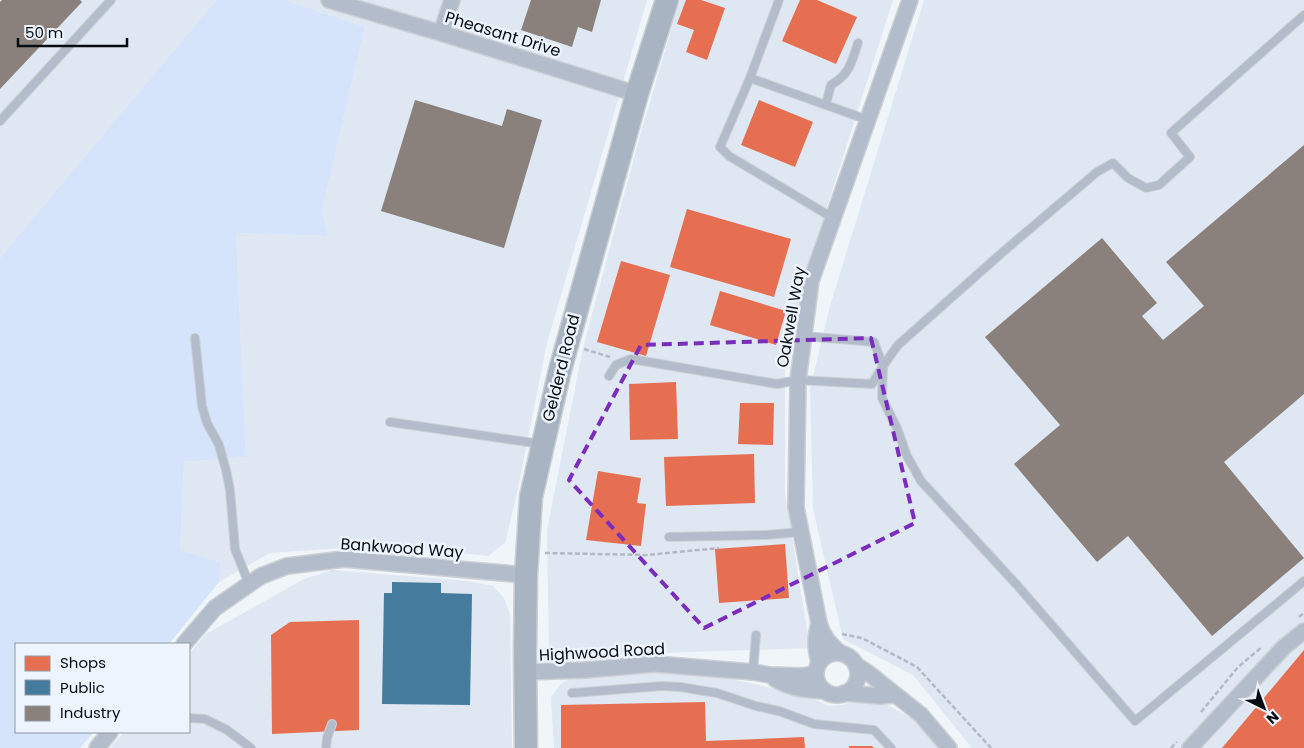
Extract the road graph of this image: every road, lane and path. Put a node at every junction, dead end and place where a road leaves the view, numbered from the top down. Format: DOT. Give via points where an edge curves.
graph roads {
  1 [pos="110,0"];
  2 [pos="329,0"];
  3 [pos="452,0"];
  4 [pos="667,0"];
  5 [pos="779,0"];
  6 [pos="910,0"];
  7 [pos="359,4"];
  8 [pos="1304,15"];
  9 [pos="441,33"];
  10 [pos="858,43"];
  11 [pos="750,78"];
  12 [pos="637,94"];
  13 [pos="826,104"];
  14 [pos="868,120"];
  15 [pos="0,121"];
  16 [pos="833,218"];
  17 [pos="803,336"];
  18 [pos="195,338"];
  19 [pos="567,344"];
  20 [pos="626,361"];
  21 [pos="883,366"];
  22 [pos="609,376"];
  23 [pos="798,380"];
  24 [pos="390,422"];
  25 [pos="543,444"];
  26 [pos="801,532"];
  27 [pos="669,537"];
  28 [pos="725,548"];
  29 [pos="527,553"];
  30 [pos="526,575"];
  31 [pos="1304,581"];
  32 [pos="249,584"];
  33 [pos="819,624"];
  34 [pos="1304,632"];
  35 [pos="756,635"];
  36 [pos="826,639"];
  37 [pos="185,643"];
  38 [pos="840,653"];
  39 [pos="856,665"];
  40 [pos="817,668"];
  41 [pos="525,672"];
  42 [pos="753,672"];
  43 [pos="770,675"];
  44 [pos="825,691"];
  45 [pos="572,693"];
  46 [pos="844,693"];
  47 [pos="895,695"];
  48 [pos="190,718"];
  49 [pos="332,724"];
  50 [pos="109,733"];
  51 [pos="96,748"];
  52 [pos="250,748"];
  53 [pos="326,748"];
  54 [pos="526,748"];
  55 [pos="891,748"];
  56 [pos="949,748"];
  57 [pos="991,748"];
  58 [pos="1190,748"];
  1 -- 15 [label="lane"];
  2 -- 7 [label="street, Pheasant Drive"];
  3 -- 9 [label="street"];
  4 -- 12 [label="main road, Gelderd Road"];
  5 -- 11 [label="lane"];
  6 -- 14 [label="street, Oakwell Way"];
  7 -- 9 [label="street, Pheasant Drive"];
  8 -- 21 [label="lane" via="1171,133 1190,157 1158,185 1146,188 1128,178 1113,163 1097,172 898,345"];
  9 -- 12 [label="street, Pheasant Drive"];
  10 -- 13 [label="lane" via="848,71 831,85"];
  11 -- 13 [label="lane"];
  11 -- 16 [label="lane" via="720,147 729,156"];
  12 -- 19 [label="main road, Gelderd Road"];
  13 -- 14 [label="lane"];
  14 -- 16 [label="street, Oakwell Way"];
  16 -- 17 [label="street, Oakwell Way" via="811,281"];
  17 -- 21 [label="lane" via="874,342"];
  17 -- 23 [label="street, Oakwell Way"];
  18 -- 32 [label="lane" via="202,406 226,470 235,549"];
  19 -- 20 [label="path"];
  19 -- 25 [label="main road, Gelderd Road"];
  20 -- 22 [label="lane" via="616,365"];
  20 -- 23 [label="lane" via="631,359 777,384"];
  21 -- 23 [label="lane" via="872,384"];
  21 -- 31 [label="lane" via="882,398 921,481 1135,721"];
  23 -- 26 [label="street, Oakwell Way" via="796,507"];
  24 -- 25 [label="lane"];
  25 -- 29 [label="main road, Gelderd Road" via="530,497"];
  26 -- 27 [label="lane"];
  26 -- 33 [label="street, Oakwell Way"];
  28 -- 29 [label="path" via="648,554"];
  29 -- 30 [label="main road, Gelderd Road"];
  30 -- 32 [label="street, Bankwood Way" via="344,560 287,566"];
  30 -- 41 [label="main road, Gelderd Road"];
  32 -- 37 [label="street, Bankwood Way" via="215,608"];
  33 -- 36 [label="street, Oakwell Way"];
  33 -- 40 [label="street, Oakwell Way" via="815,639"];
  34 -- 58 [label="street" via="1284,647"];
  35 -- 42 [label="lane"];
  36 -- 38 [label="street, Oakwell Way"];
  36 -- 57 [label="path" via="834,632 862,638 917,667"];
  38 -- 39 [label="street"];
  38 -- 40 [label="street" via="828,654"];
  39 -- 46 [label="street" via="855,685"];
  39 -- 47 [label="street"];
  40 -- 43 [label="street, Highwood Road" via="803,676"];
  40 -- 44 [label="street" via="816,681"];
  41 -- 42 [label="street, Highwood Road" via="655,664"];
  41 -- 54 [label="main road, Gelderd Road"];
  42 -- 43 [label="street, Highwood Road"];
  43 -- 44 [label="street, Highwood Road" via="795,688"];
  44 -- 46 [label="street" via="838,695"];
  45 -- 55 [label="lane" via="662,686 717,693 814,724 874,730"];
  46 -- 47 [label="street"];
  47 -- 56 [label="street" via="921,714"];
  48 -- 52 [label="lane" via="205,719 227,730"];
  49 -- 53 [label="lane"];
  50 -- 51 [label="street"];
}
